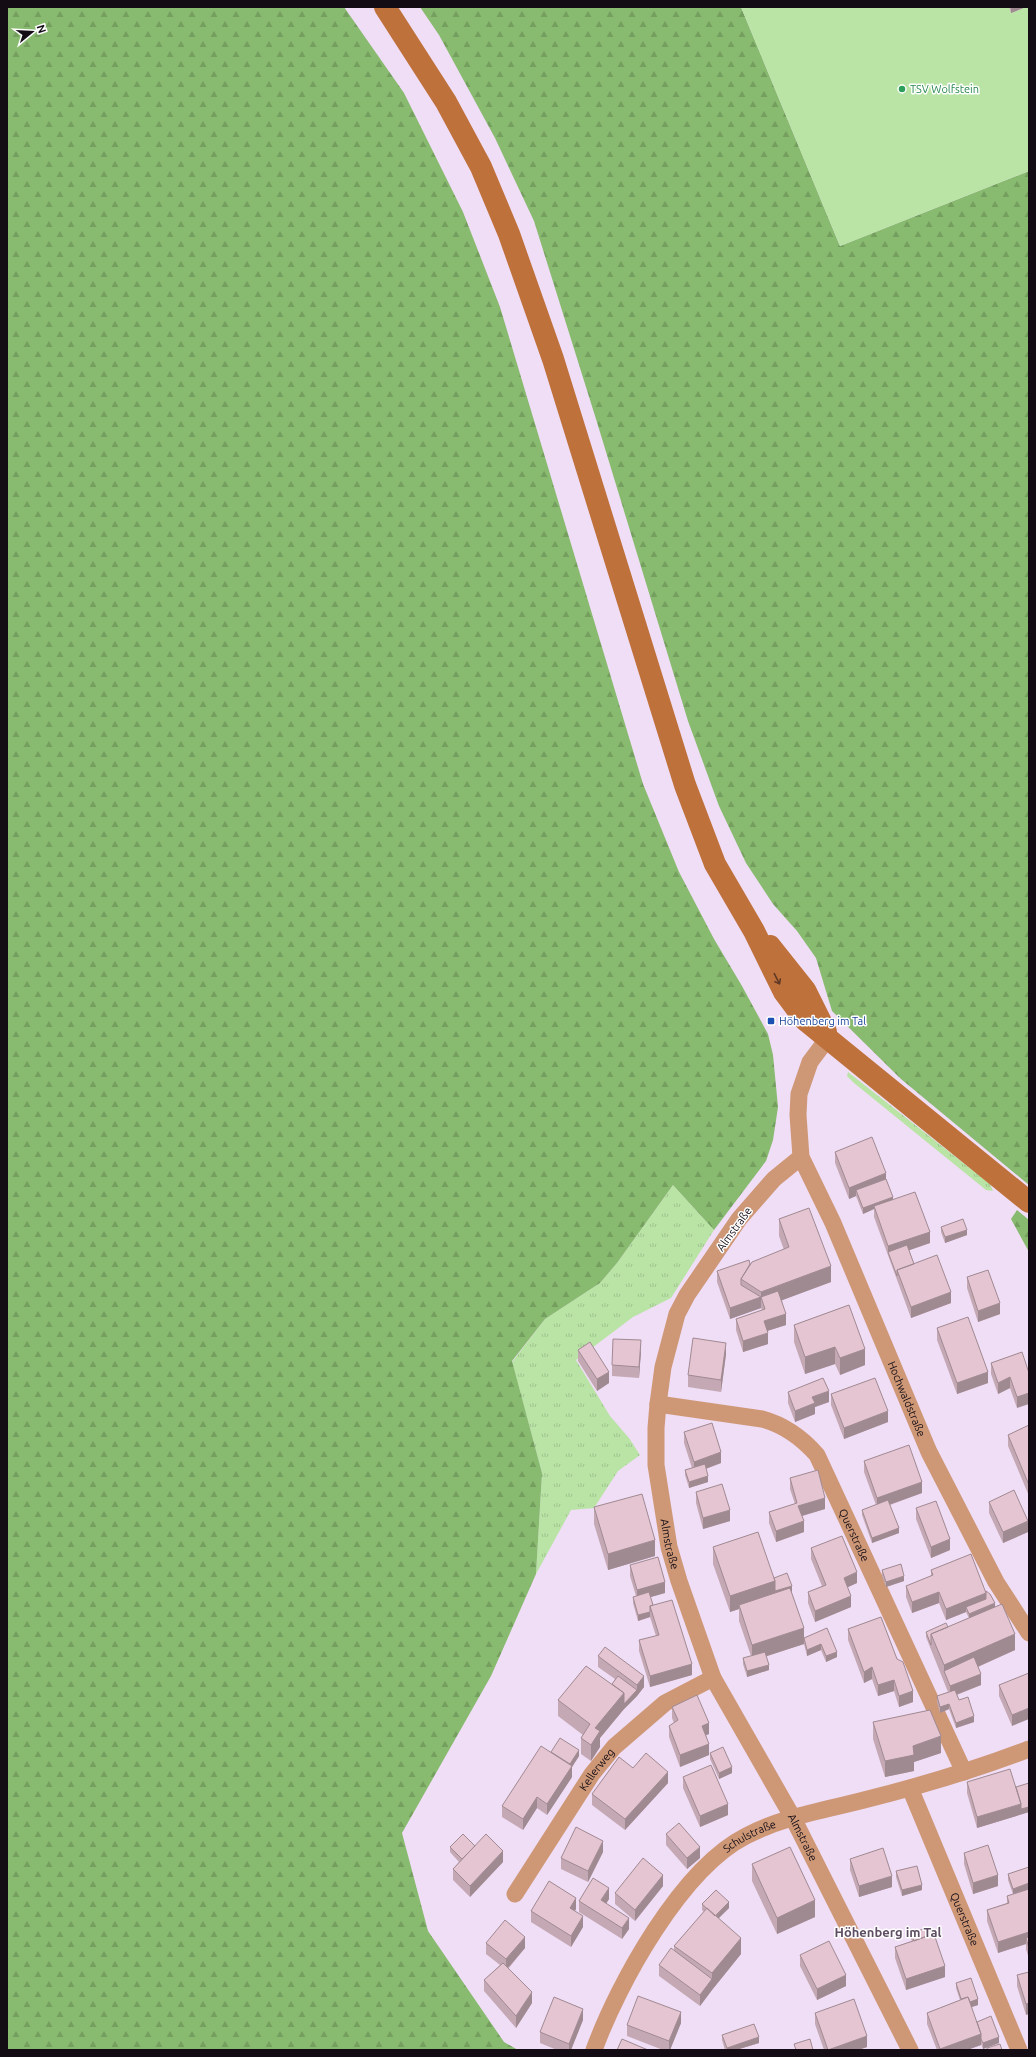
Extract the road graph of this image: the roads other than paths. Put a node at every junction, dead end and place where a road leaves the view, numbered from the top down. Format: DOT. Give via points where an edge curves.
graph roads {
  1 [pos="385,7"];
  2 [pos="828,1038"];
  3 [pos="801,1157"];
  4 [pos="1029,1202"];
  5 [pos="658,1404"];
  6 [pos="1029,1633"];
  7 [pos="713,1678"];
  8 [pos="1029,1749"];
  9 [pos="964,1772"];
  10 [pos="910,1788"];
  11 [pos="793,1818"];
  12 [pos="515,1894"];
  13 [pos="594,2050"];
  14 [pos="910,2050"];
  15 [pos="1019,2050"];
  1 -- 2 [label="main road" via="446,102 481,168 509,234 553,360 694,812 715,864 792,1004 805,1020"];
  2 -- 3 [label="street" via="810,1062 799,1094"];
  2 -- 4 [label="main road"];
  3 -- 5 [label="street, Almstraße" via="758,1196 739,1219 687,1295 670,1336"];
  3 -- 6 [label="street, Hochwaldstraße" via="833,1223 929,1452 996,1582"];
  5 -- 7 [label="street, Almstraße" via="656,1465 669,1547"];
  5 -- 9 [label="street, Querstraße" via="762,1419 801,1439 817,1455"];
  7 -- 11 [label="street, Almstraße"];
  7 -- 12 [label="street, Kellerweg" via="665,1703 614,1747 592,1774"];
  8 -- 9 [label="street, Schulstraße"];
  9 -- 10 [label="street, Schulstraße"];
  10 -- 11 [label="street, Schulstraße"];
  10 -- 15 [label="street, Querstraße"];
  11 -- 13 [label="street, Schulstraße" via="744,1837 709,1864 684,1891 633,1964"];
  11 -- 14 [label="street, Almstraße"];
}
